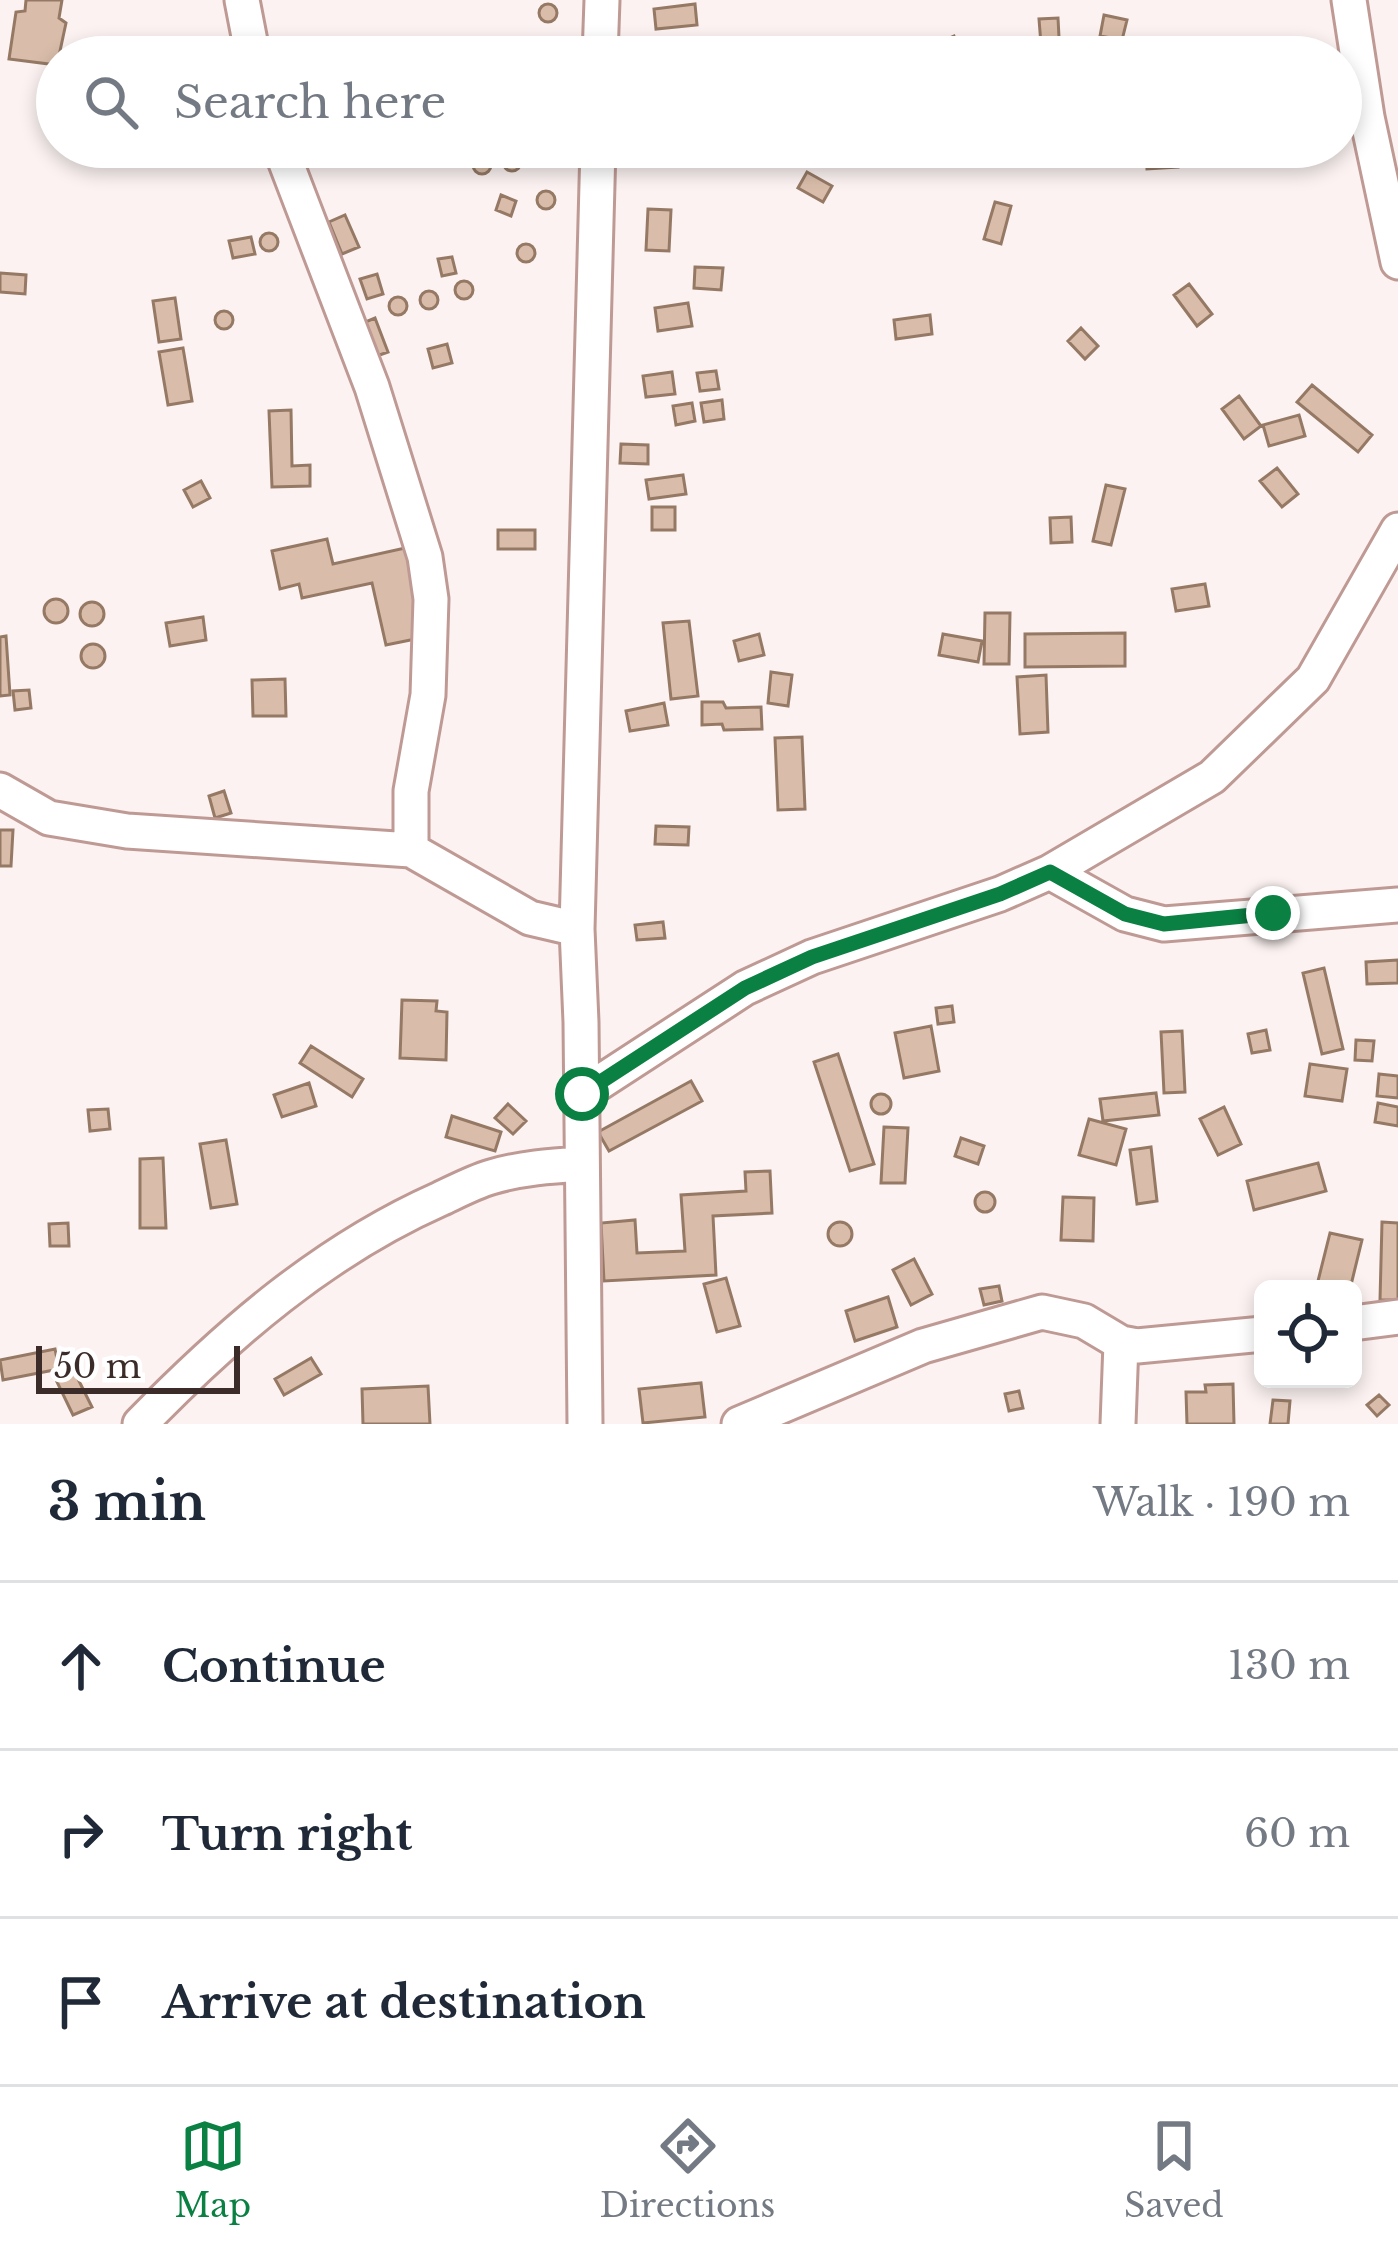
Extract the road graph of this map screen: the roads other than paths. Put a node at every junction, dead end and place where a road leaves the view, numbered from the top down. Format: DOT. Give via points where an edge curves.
graph roads {
  1 [pos="242,0"];
  2 [pos="602,0"];
  3 [pos="1349,0"];
  4 [pos="249,36"];
  5 [pos="601,36"];
  6 [pos="1355,36"];
  7 [pos="1362,84"];
  8 [pos="288,168"];
  9 [pos="597,168"];
  10 [pos="1398,262"];
  11 [pos="1398,530"];
  12 [pos="0,790"];
  13 [pos="411,850"];
  14 [pos="1050,872"];
  15 [pos="1398,905"];
  16 [pos="577,928"];
  17 [pos="582,1094"];
  18 [pos="582,1164"];
  19 [pos="1398,1317"];
  20 [pos="1362,1322"];
  21 [pos="1254,1335"];
  22 [pos="1121,1343"];
  23 [pos="140,1424"];
  24 [pos="585,1424"];
  25 [pos="739,1424"];
  26 [pos="1118,1424"];
  1 -- 4 [label="street"];
  2 -- 5 [label="street"];
  3 -- 6 [label="street"];
  7 -- 10 [label="street"];
  8 -- 13 [label="street" via="372,387 425,556 428,695 411,791"];
  9 -- 16 [label="street"];
  11 -- 14 [label="street" via="1313,679 1265,728 1212,777"];
  12 -- 13 [label="street" via="49,818 127,831"];
  13 -- 16 [label="street" via="530,918"];
  14 -- 15 [label="street" via="1125,914 1164,924"];
  14 -- 17 [label="street" via="745,988"];
  16 -- 17 [label="street"];
  17 -- 18 [label="street"];
  18 -- 23 [label="street" via="489,1177 386,1222 216,1347"];
  18 -- 24 [label="street"];
  19 -- 20 [label="street"];
  21 -- 22 [label="street" via="1161,1347"];
  22 -- 25 [label="street" via="1084,1321 1042,1312 923,1346"];
  22 -- 26 [label="street"];
}
